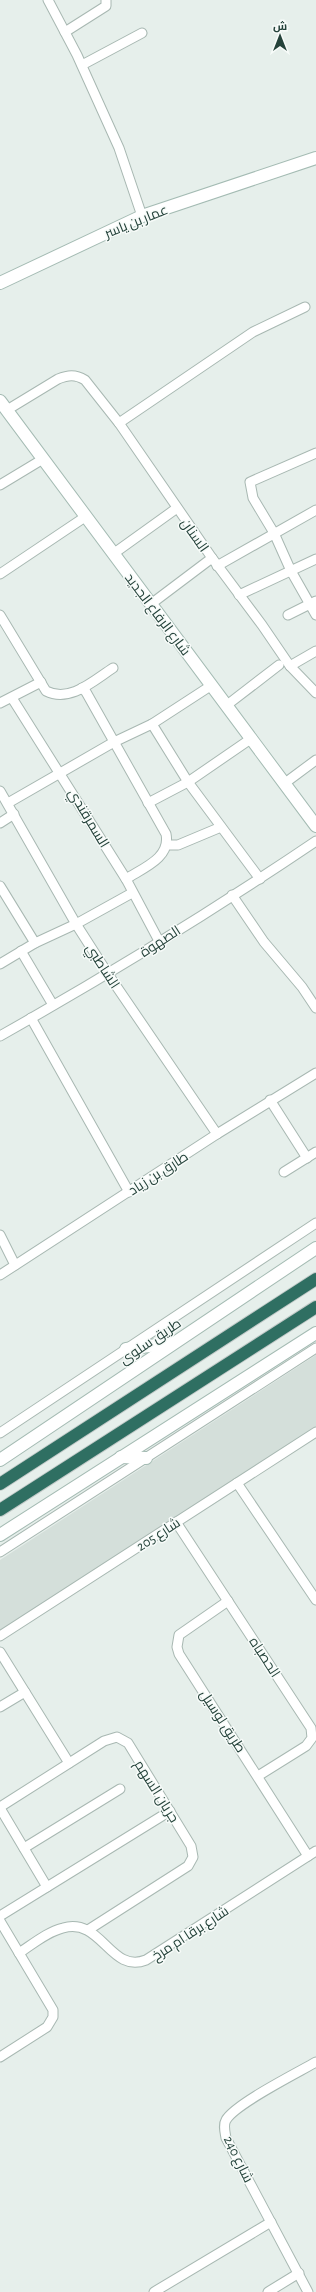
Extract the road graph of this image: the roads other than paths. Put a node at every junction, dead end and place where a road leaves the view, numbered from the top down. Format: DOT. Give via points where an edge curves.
graph roads {
  1 [pos="48,0"];
  2 [pos="106,0"];
  3 [pos="65,32"];
  4 [pos="142,33"];
  5 [pos="82,65"];
  6 [pos="316,158"];
  7 [pos="316,164"];
  8 [pos="277,171"];
  9 [pos="142,216"];
  10 [pos="0,283"];
  11 [pos="305,307"];
  12 [pos="3,405"];
  13 [pos="119,423"];
  14 [pos="316,453"];
  15 [pos="44,459"];
  16 [pos="0,485"];
  17 [pos="177,508"];
  18 [pos="316,510"];
  19 [pos="85,516"];
  20 [pos="274,533"];
  21 [pos="113,554"];
  22 [pos="316,559"];
  23 [pos="214,562"];
  24 [pos="291,571"];
  25 [pos="0,574"];
  26 [pos="239,595"];
  27 [pos="313,603"];
  28 [pos="151,604"];
  29 [pos="0,615"];
  30 [pos="288,615"];
  31 [pos="316,615"];
  32 [pos="316,651"];
  33 [pos="279,665"];
  34 [pos="290,666"];
  35 [pos="113,668"];
  36 [pos="41,682"];
  37 [pos="212,685"];
  38 [pos="82,688"];
  39 [pos="316,693"];
  40 [pos="12,698"];
  41 [pos="0,703"];
  42 [pos="227,705"];
  43 [pos="152,724"];
  44 [pos="252,738"];
  45 [pos="114,742"];
  46 [pos="316,760"];
  47 [pos="60,771"];
  48 [pos="188,782"];
  49 [pos="285,783"];
  50 [pos="0,791"];
  51 [pos="148,802"];
  52 [pos="8,803"];
  53 [pos="14,814"];
  54 [pos="0,823"];
  55 [pos="316,826"];
  56 [pos="221,827"];
  57 [pos="316,841"];
  58 [pos="167,844"];
  59 [pos="126,879"];
  60 [pos="260,879"];
  61 [pos="0,886"];
  62 [pos="132,892"];
  63 [pos="232,895"];
  64 [pos="76,924"];
  65 [pos="159,941"];
  66 [pos="35,943"];
  67 [pos="21,951"];
  68 [pos="0,964"];
  69 [pos="108,974"];
  70 [pos="53,1005"];
  71 [pos="316,1008"];
  72 [pos="31,1018"];
  73 [pos="0,1036"];
  74 [pos="316,1073"];
  75 [pos="270,1100"];
  76 [pos="217,1134"];
  77 [pos="316,1152"];
  78 [pos="306,1158"];
  79 [pos="284,1172"];
  80 [pos="130,1192"];
  81 [pos="316,1223"];
  82 [pos="0,1234"];
  83 [pos="316,1248"];
  84 [pos="15,1266"];
  85 [pos="0,1275"];
  86 [pos="316,1279"];
  87 [pos="316,1307"];
  88 [pos="316,1332"];
  89 [pos="175,1342"];
  90 [pos="316,1348"];
  91 [pos="126,1349"];
  92 [pos="316,1432"];
  93 [pos="0,1433"];
  94 [pos="121,1457"];
  95 [pos="146,1458"];
  96 [pos="0,1460"];
  97 [pos="237,1483"];
  98 [pos="0,1484"];
  99 [pos="0,1510"];
  100 [pos="176,1522"];
  101 [pos="0,1535"];
  102 [pos="0,1552"];
  103 [pos="316,1600"];
  104 [pos="228,1601"];
  105 [pos="0,1636"];
  106 [pos="0,1652"];
  107 [pos="25,1692"];
  108 [pos="0,1708"];
  109 [pos="69,1763"];
  110 [pos="258,1776"];
  111 [pos="120,1789"];
  112 [pos="0,1807"];
  113 [pos="170,1811"];
  114 [pos="24,1848"];
  115 [pos="312,1854"];
  116 [pos="47,1887"];
  117 [pos="0,1916"];
  118 [pos="0,1921"];
  119 [pos="88,1930"];
  120 [pos="19,1953"];
  121 [pos="0,2056"];
  122 [pos="316,2062"];
  123 [pos="271,2222"];
  124 [pos="298,2273"];
  125 [pos="154,2292"];
  126 [pos="268,2292"];
  127 [pos="308,2292"];
  1 -- 3 [label="street"];
  2 -- 3 [label="street" via="106,6"];
  3 -- 5 [label="street"];
  4 -- 5 [label="street"];
  5 -- 9 [label="street" via="119,148"];
  6 -- 8 [label="street, عمار بن ياسر"];
  7 -- 8 [label="street, عمار بن ياسر"];
  8 -- 9 [label="street, عمار بن ياسر"];
  9 -- 10 [label="street, عمار بن ياسر"];
  11 -- 13 [label="street" via="253,332"];
  12 -- 13 [label="street, السنان" via="58,378 67,375 77,376 85,380"];
  12 -- 15 [label="street, شارع الرفاع الجديد"];
  13 -- 17 [label="street, السنان"];
  14 -- 20 [label="street" via="250,482 253,498"];
  15 -- 16 [label="street"];
  15 -- 19 [label="street, شارع الرفاع الجديد"];
  17 -- 21 [label="street"];
  17 -- 23 [label="street, السنان"];
  18 -- 20 [label="street"];
  19 -- 21 [label="street, شارع الرفاع الجديد"];
  19 -- 25 [label="street"];
  20 -- 23 [label="street"];
  20 -- 24 [label="street"];
  21 -- 28 [label="street, شارع الرفاع الجديد"];
  22 -- 24 [label="street"];
  23 -- 26 [label="street, السنان"];
  23 -- 28 [label="street"];
  24 -- 26 [label="street"];
  24 -- 27 [label="street"];
  26 -- 34 [label="street, السنان"];
  27 -- 30 [label="street"];
  27 -- 31 [label="street"];
  28 -- 37 [label="street, شارع الرفاع الجديد"];
  29 -- 36 [label="street"];
  32 -- 34 [label="street"];
  33 -- 42 [label="street"];
  34 -- 39 [label="street, السنان"];
  35 -- 38 [label="street"];
  36 -- 38 [label="street" via="46,691 55,695 67,695"];
  36 -- 40 [label="street"];
  37 -- 42 [label="street, شارع الرفاع الجديد"];
  37 -- 43 [label="street"];
  38 -- 45 [label="street"];
  40 -- 41 [label="street"];
  40 -- 47 [label="street, السمرقندي"];
  42 -- 44 [label="street, شارع الرفاع الجديد"];
  43 -- 45 [label="street"];
  43 -- 48 [label="street"];
  44 -- 48 [label="street"];
  44 -- 49 [label="street, شارع الرفاع الجديد"];
  45 -- 47 [label="street"];
  45 -- 51 [label="street"];
  46 -- 49 [label="street"];
  47 -- 52 [label="street"];
  47 -- 59 [label="street, السمرقندي"];
  48 -- 51 [label="street"];
  48 -- 56 [label="street"];
  49 -- 55 [label="street, شارع الرفاع الجديد"];
  50 -- 52 [label="street, الشاطبي"];
  51 -- 58 [label="street" via="163,827"];
  52 -- 53 [label="street, الشاطبي"];
  53 -- 54 [label="street"];
  53 -- 64 [label="street, الشاطبي"];
  56 -- 58 [label="street" via="178,845"];
  56 -- 60 [label="street"];
  57 -- 60 [label="street, الصهوة"];
  58 -- 59 [label="street" via="157,859"];
  59 -- 62 [label="street, السمرقندي"];
  60 -- 63 [label="street, الصهوة"];
  61 -- 66 [label="street"];
  62 -- 64 [label="street"];
  62 -- 65 [label="street, السمرقندي"];
  63 -- 65 [label="street, الصهوة"];
  63 -- 71 [label="street" via="264,942"];
  64 -- 66 [label="street"];
  64 -- 69 [label="street, الشاطبي"];
  65 -- 69 [label="street, الصهوة"];
  66 -- 67 [label="street"];
  67 -- 68 [label="street"];
  67 -- 70 [label="street"];
  69 -- 70 [label="street, الصهوة"];
  69 -- 76 [label="street, الشاطبي"];
  70 -- 72 [label="street, الصهوة"];
  72 -- 73 [label="street, الصهوة"];
  72 -- 80 [label="street"];
  74 -- 75 [label="street, طارق بن زياد"];
  75 -- 76 [label="street, طارق بن زياد"];
  75 -- 78 [label="street"];
  76 -- 80 [label="street, طارق بن زياد"];
  77 -- 78 [label="street"];
  78 -- 79 [label="street"];
  80 -- 84 [label="street, طارق بن زياد"];
  81 -- 91 [label="street, طريق سلوى"];
  82 -- 84 [label="street"];
  83 -- 89 [label="street, طريق سلوى"];
  84 -- 85 [label="street, طارق بن زياد"];
  86 -- 98 [label="highway"];
  87 -- 99 [label="highway"];
  88 -- 94 [label="street"];
  89 -- 91 [label="street"];
  89 -- 96 [label="street, طريق سلوى"];
  90 -- 95 [label="street"];
  91 -- 93 [label="street, طريق سلوى"];
  92 -- 97 [label="street, شارع 205"];
  94 -- 95 [label="street"];
  94 -- 101 [label="street"];
  95 -- 102 [label="street"];
  97 -- 100 [label="street, شارع 205"];
  97 -- 103 [label="street"];
  100 -- 104 [label="street, الحصباه"];
  100 -- 105 [label="street, شارع 205"];
  104 -- 110 [label="street, طريق لوسيل" via="184,1630 179,1635 177,1647 179,1654"];
  104 -- 110 [label="street, الحصباه" via="312,1733 310,1743"];
  106 -- 107 [label="street"];
  107 -- 108 [label="street"];
  107 -- 109 [label="street"];
  109 -- 112 [label="street, جريان السهم"];
  109 -- 113 [label="street, جريان السهم" via="111,1738 123,1739 128,1743"];
  110 -- 115 [label="street, طريق لوسيل"];
  111 -- 114 [label="street"];
  112 -- 114 [label="street"];
  113 -- 116 [label="street"];
  113 -- 119 [label="street, جريان السهم" via="191,1846 191,1862"];
  114 -- 116 [label="street"];
  115 -- 119 [label="street, شارع برقا ام مرخ" via="138,1963 121,1959"];
  116 -- 117 [label="street"];
  118 -- 120 [label="street"];
  119 -- 120 [label="street, شارع برقا ام مرخ" via="80,1927 62,1928"];
  120 -- 121 [label="street" via="51,2003 53,2017 48,2027"];
  122 -- 123 [label="street, شارع 240" via="236,2109 225,2122 226,2138"];
  123 -- 124 [label="street, شارع 240"];
  123 -- 125 [label="street"];
  124 -- 126 [label="street"];
  124 -- 127 [label="street, شارع 240"];
}
